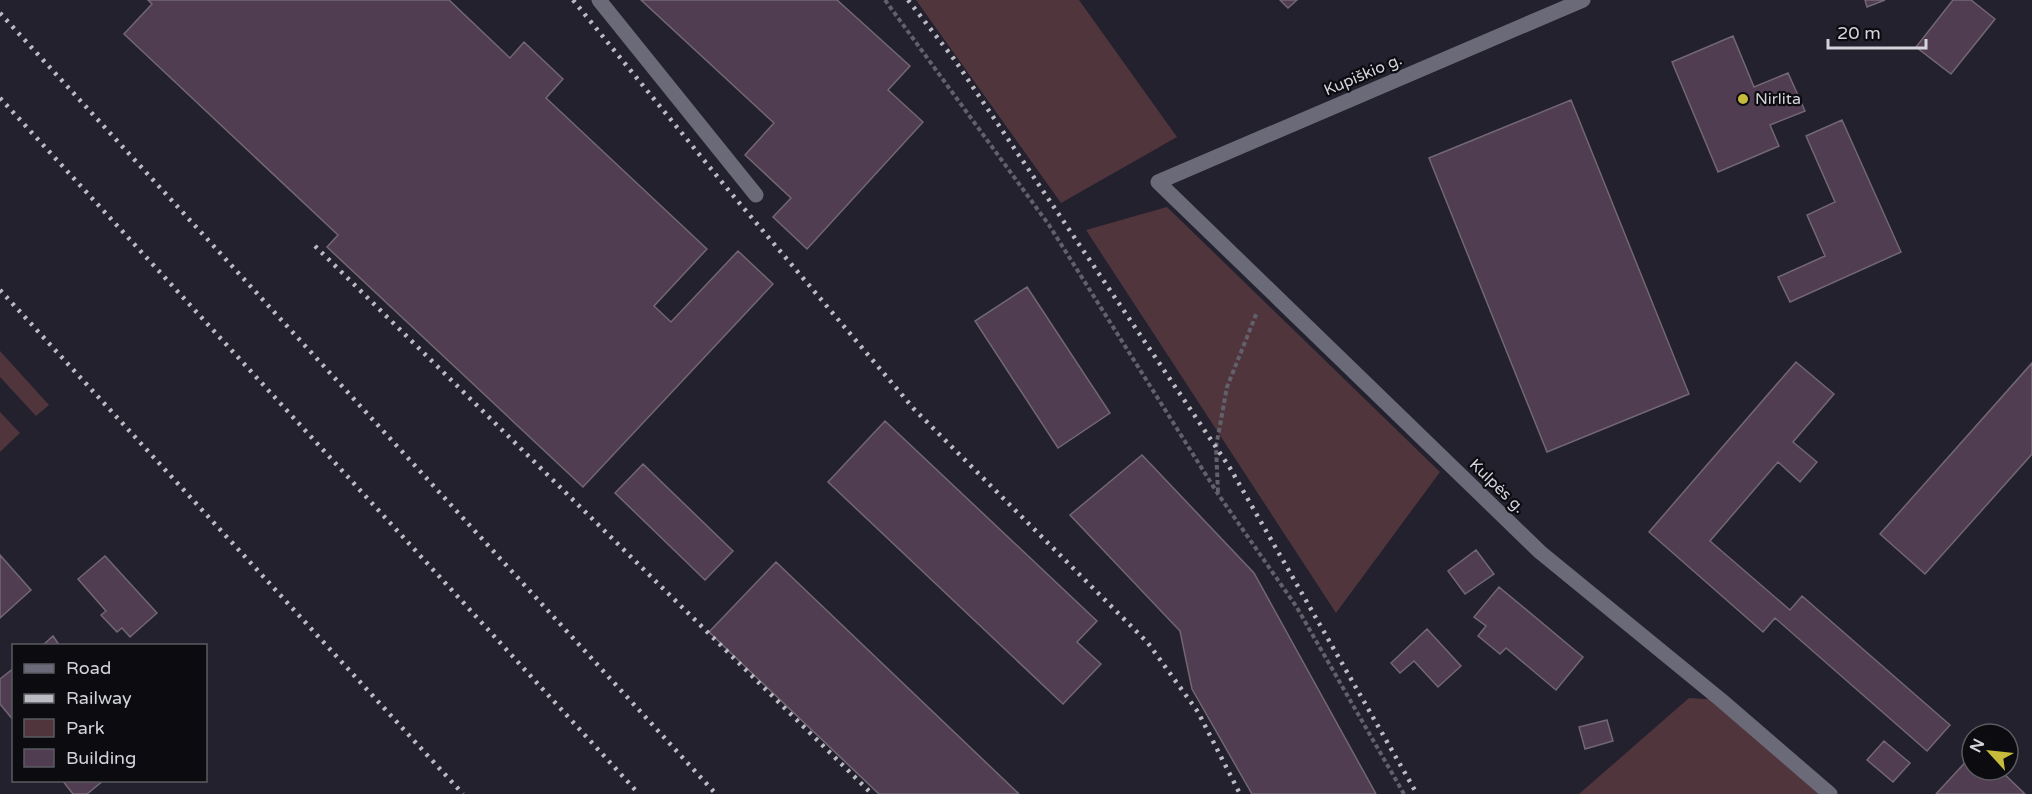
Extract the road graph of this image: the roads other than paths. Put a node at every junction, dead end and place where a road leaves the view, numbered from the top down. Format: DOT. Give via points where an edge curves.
graph roads {
  1 [pos="599,0"];
  2 [pos="1583,0"];
  3 [pos="1158,182"];
  4 [pos="756,195"];
  5 [pos="1830,794"];
  1 -- 4 [label="street"];
  2 -- 3 [label="street, Kupiškio g."];
  3 -- 5 [label="street, Kulpės g." via="1540,552"];
}
